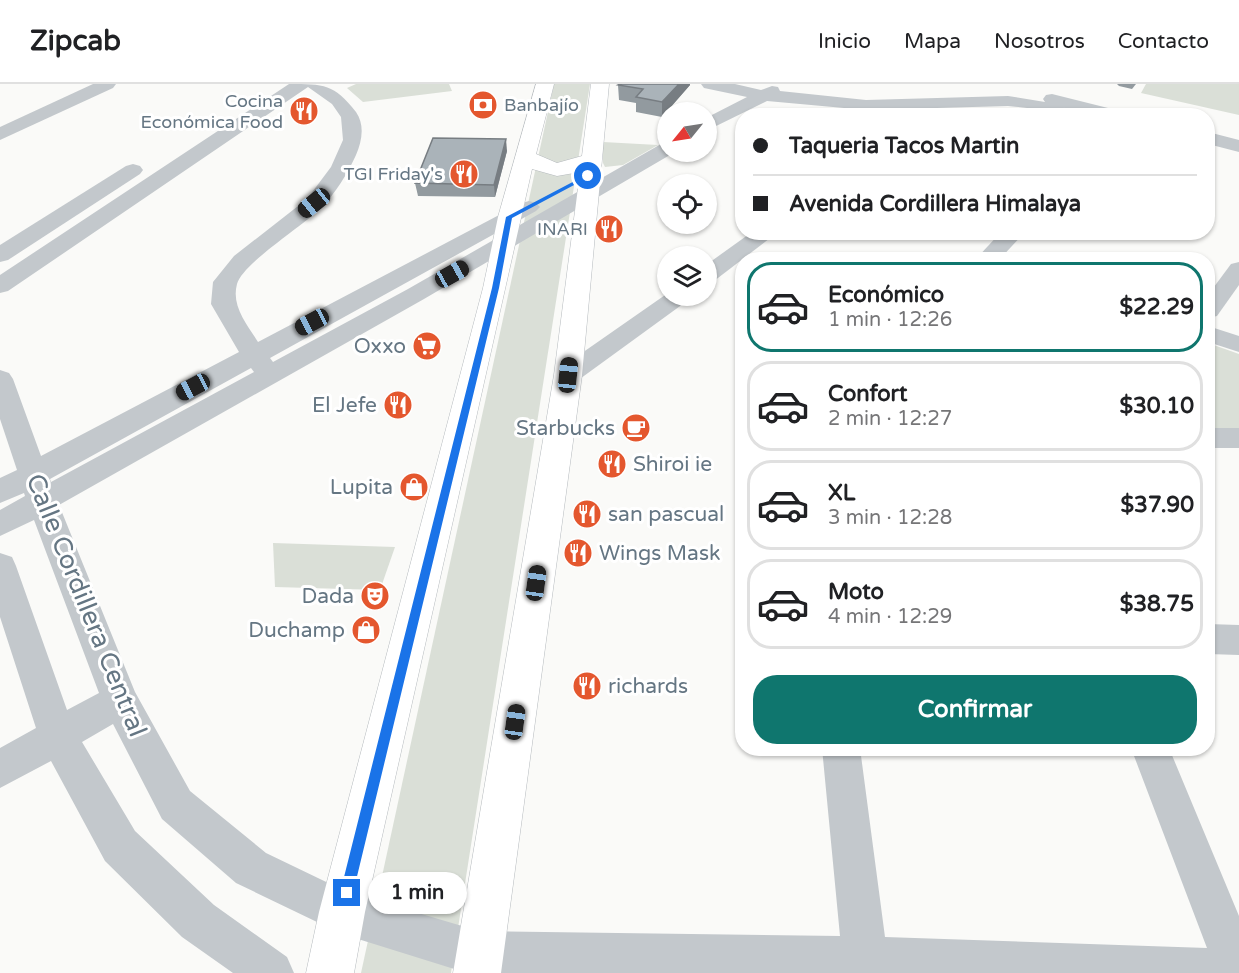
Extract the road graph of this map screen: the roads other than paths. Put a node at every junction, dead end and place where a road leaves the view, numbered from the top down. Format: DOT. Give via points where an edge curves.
graph roads {
  1 [pos="106,84"];
  2 [pos="268,84"];
  3 [pos="301,84"];
  4 [pos="314,84"];
  5 [pos="545,84"];
  6 [pos="600,84"];
  7 [pos="710,84"];
  8 [pos="781,85"];
  9 [pos="57,91"];
  10 [pos="1011,92"];
  11 [pos="762,95"];
  12 [pos="952,98"];
  13 [pos="739,108"];
  14 [pos="940,108"];
  15 [pos="1046,108"];
  16 [pos="1087,108"];
  17 [pos="228,109"];
  18 [pos="735,110"];
  19 [pos="45,112"];
  20 [pos="717,120"];
  21 [pos="0,134"];
  22 [pos="1215,140"];
  23 [pos="1239,146"];
  24 [pos="657,152"];
  25 [pos="1215,152"];
  26 [pos="525,156"];
  27 [pos="1239,157"];
  28 [pos="149,160"];
  29 [pos="589,176"];
  30 [pos="507,230"];
  31 [pos="756,240"];
  32 [pos="1006,240"];
  33 [pos="739,252"];
  34 [pos="994,252"];
  35 [pos="0,255"];
  36 [pos="735,255"];
  37 [pos="717,268"];
  38 [pos="1239,269"];
  39 [pos="0,286"];
  40 [pos="1215,302"];
  41 [pos="665,306"];
  42 [pos="1215,335"];
  43 [pos="1239,344"];
  44 [pos="253,354"];
  45 [pos="270,374"];
  46 [pos="568,375"];
  47 [pos="0,379"];
  48 [pos="1215,438"];
  49 [pos="1239,438"];
  50 [pos="25,488"];
  51 [pos="0,524"];
  52 [pos="0,566"];
  53 [pos="1215,639"];
  54 [pos="1239,640"];
  55 [pos="120,700"];
  56 [pos="57,735"];
  57 [pos="842,756"];
  58 [pos="1153,756"];
  59 [pos="9,763"];
  60 [pos="0,793"];
  61 [pos="342,912"];
  62 [pos="478,963"];
  63 [pos="867,966"];
  64 [pos="1239,971"];
  65 [pos="271,973"];
  66 [pos="330,973"];
  1 -- 19 [label="street"];
  2 -- 17 [label="street"];
  3 -- 39 [label="street"];
  4 -- 44 [label="street" via="338,100 350,117 353,140 340,168 314,203 242,261 225,282 223,304"];
  5 -- 26 [label="main road"];
  6 -- 29 [label="main road"];
  7 -- 11 [label="street"];
  8 -- 11 [label="street"];
  8 -- 12 [label="street"];
  9 -- 19 [label="street" via="59,98"];
  10 -- 12 [label="street"];
  10 -- 15 [label="street"];
  10 -- 16 [label="street"];
  11 -- 12 [label="street" via="866,105"];
  11 -- 13 [label="street"];
  12 -- 14 [label="street"];
  18 -- 20 [label="street"];
  19 -- 21 [label="street"];
  22 -- 23 [label="street"];
  24 -- 29 [label="street"];
  25 -- 27 [label="street"];
  26 -- 29 [label="main road" via="542,167 557,171 574,167"];
  26 -- 30 [label="main road"];
  28 -- 35 [label="street"];
  29 -- 30 [label="street"];
  29 -- 46 [label="main road"];
  30 -- 44 [label="street"];
  30 -- 45 [label="street"];
  30 -- 61 [label="main road"];
  31 -- 33 [label="street"];
  32 -- 34 [label="street"];
  36 -- 37 [label="street"];
  38 -- 40 [label="street"];
  41 -- 46 [label="street"];
  42 -- 43 [label="street"];
  44 -- 45 [label="street"];
  44 -- 50 [label="street"];
  45 -- 50 [label="street"];
  46 -- 62 [label="main road"];
  47 -- 50 [label="street, Calle Cordillera Central"];
  48 -- 49 [label="street"];
  50 -- 51 [label="street"];
  50 -- 55 [label="street, Calle Cordillera Central"];
  52 -- 56 [label="street"];
  53 -- 54 [label="street"];
  55 -- 56 [label="street"];
  55 -- 61 [label="street, Calle Cordillera Central" via="176,805 251,868"];
  56 -- 59 [label="street"];
  56 -- 65 [label="street" via="120,846 198,921"];
  57 -- 63 [label="street"];
  58 -- 64 [label="street"];
  59 -- 60 [label="street"];
  61 -- 62 [label="street, Calle Cordillera Central"];
  61 -- 66 [label="main road"];
  62 -- 63 [label="street, Calle Cordillera Central"];
  63 -- 64 [label="street, Calle Cordillera Central"];
}
